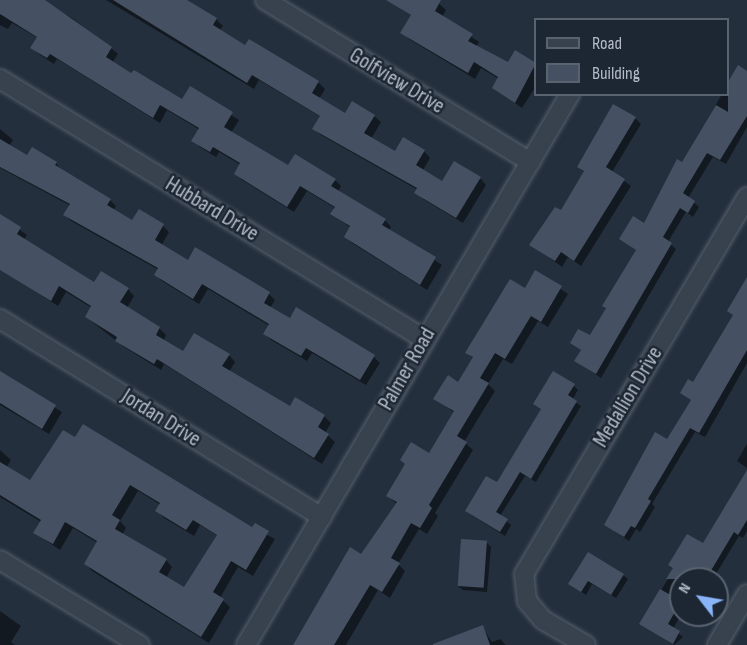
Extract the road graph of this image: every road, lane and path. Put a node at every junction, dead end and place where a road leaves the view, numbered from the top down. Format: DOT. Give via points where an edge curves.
graph roads {
  1 [pos="265,0"];
  2 [pos="0,79"];
  3 [pos="569,96"];
  4 [pos="530,162"];
  5 [pos="747,197"];
  6 [pos="0,319"];
  7 [pos="424,339"];
  8 [pos="322,517"];
  9 [pos="0,560"];
  10 [pos="747,594"];
  11 [pos="140,645"];
  12 [pos="246,645"];
  13 [pos="586,645"];
  14 [pos="717,645"];
  1 -- 4 [label="street, Golfview Drive"];
  2 -- 7 [label="street, Hubbard Drive"];
  3 -- 4 [label="street, Palmer Road"];
  4 -- 7 [label="street, Palmer Road"];
  5 -- 13 [label="street, Medallion Drive" via="524,574 527,601 543,620"];
  6 -- 8 [label="street, Jordan Drive"];
  7 -- 8 [label="street, Palmer Road"];
  8 -- 12 [label="street, Palmer Road"];
  9 -- 11 [label="street"];
  10 -- 14 [label="street"];
}
